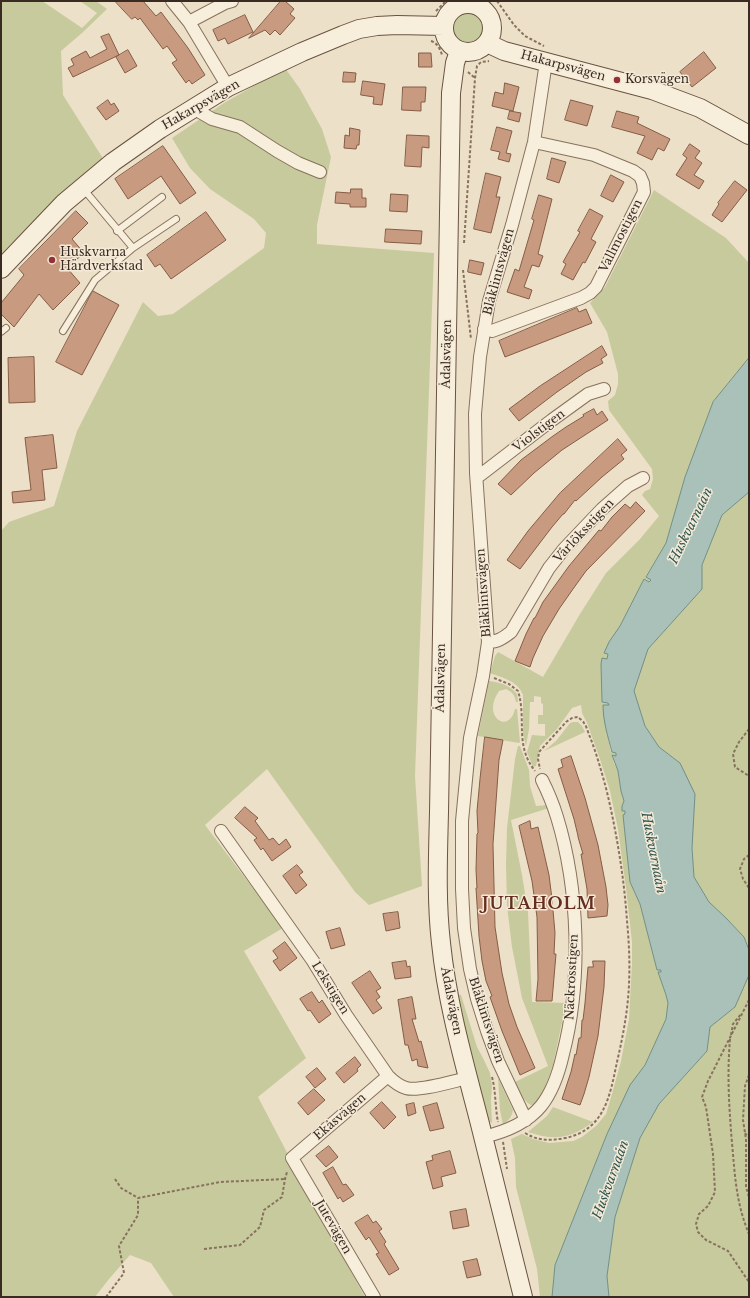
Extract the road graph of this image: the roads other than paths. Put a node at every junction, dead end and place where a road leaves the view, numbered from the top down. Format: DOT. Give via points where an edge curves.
graph roads {
  1 [pos="172,1"];
  2 [pos="232,1"];
  3 [pos="465,3"];
  4 [pos="189,22"];
  5 [pos="444,26"];
  6 [pos="487,43"];
  7 [pos="459,51"];
  8 [pos="546,55"];
  9 [pos="228,87"];
  10 [pos="193,108"];
  11 [pos="749,134"];
  12 [pos="534,142"];
  13 [pos="320,172"];
  14 [pos="81,188"];
  15 [pos="162,197"];
  16 [pos="176,218"];
  17 [pos="117,231"];
  18 [pos="133,248"];
  19 [pos="1,269"];
  20 [pos="484,329"];
  21 [pos="62,331"];
  22 [pos="604,389"];
  23 [pos="476,473"];
  24 [pos="643,478"];
  25 [pos="488,642"];
  26 [pos="542,780"];
  27 [pos="221,831"];
  28 [pos="388,1076"];
  29 [pos="468,1078"];
  30 [pos="521,1123"];
  31 [pos="492,1135"];
  32 [pos="292,1158"];
  33 [pos="374,1297"];
  34 [pos="523,1297"];
  1 -- 4 [label="street"];
  2 -- 4 [label="street"];
  3 -- 5 [label="main road" via="450,11"];
  3 -- 6 [label="main road" via="479,7 488,16 492,30"];
  4 -- 9 [label="street"];
  5 -- 7 [label="main road" via="447,41"];
  5 -- 9 [label="main road, Hakarpsvägen" via="397,25 359,29 302,52"];
  6 -- 7 [label="main road" via="474,51"];
  6 -- 8 [label="main road, Hakarpsvägen" via="504,51"];
  7 -- 29 [label="main road, Ådalsvägen" via="451,93 438,857 442,956"];
  8 -- 11 [label="main road, Hakarpsvägen" via="700,108"];
  8 -- 12 [label="street, Blåklintsvägen"];
  9 -- 10 [label="main road, Hakarpsvägen"];
  10 -- 13 [label="street" via="212,119 240,127 277,151"];
  10 -- 14 [label="main road, Hakarpsvägen" via="133,147"];
  12 -- 20 [label="street, Blåklintsvägen" via="489,301"];
  12 -- 20 [label="street, Vallmostigen" via="594,155 633,171 644,183 644,192 596,287 590,293 492,331"];
  14 -- 17 [label="lane"];
  14 -- 19 [label="main road, Hakarpsvägen"];
  15 -- 17 [label="lane"];
  16 -- 18 [label="lane"];
  17 -- 18 [label="lane"];
  18 -- 21 [label="lane" via="95,280"];
  20 -- 23 [label="street, Blåklintsvägen" via="475,414"];
  22 -- 23 [label="street, Violstigen" via="588,394 480,476"];
  23 -- 25 [label="street, Blåklintsvägen"];
  24 -- 25 [label="street, Vårlöksstigen" via="628,486 602,509 564,549 511,632 495,642"];
  25 -- 30 [label="street, Blåklintsvägen" via="470,738 463,807 464,928 477,999"];
  26 -- 30 [label="street, Näckrosstigen" via="558,818 571,883 575,947 574,984 572,1014 557,1075 540,1107"];
  27 -- 28 [label="street, Lekstigen" via="313,961"];
  28 -- 29 [label="street, Lekstigen" via="407,1089 419,1089"];
  28 -- 32 [label="street, Ekåsvägen"];
  29 -- 31 [label="main road, Ådalsvägen"];
  30 -- 31 [label="street, Näckrosstigen"];
  31 -- 34 [label="main road, Ådalsvägen"];
  32 -- 33 [label="street, Jutevägen"];
}
